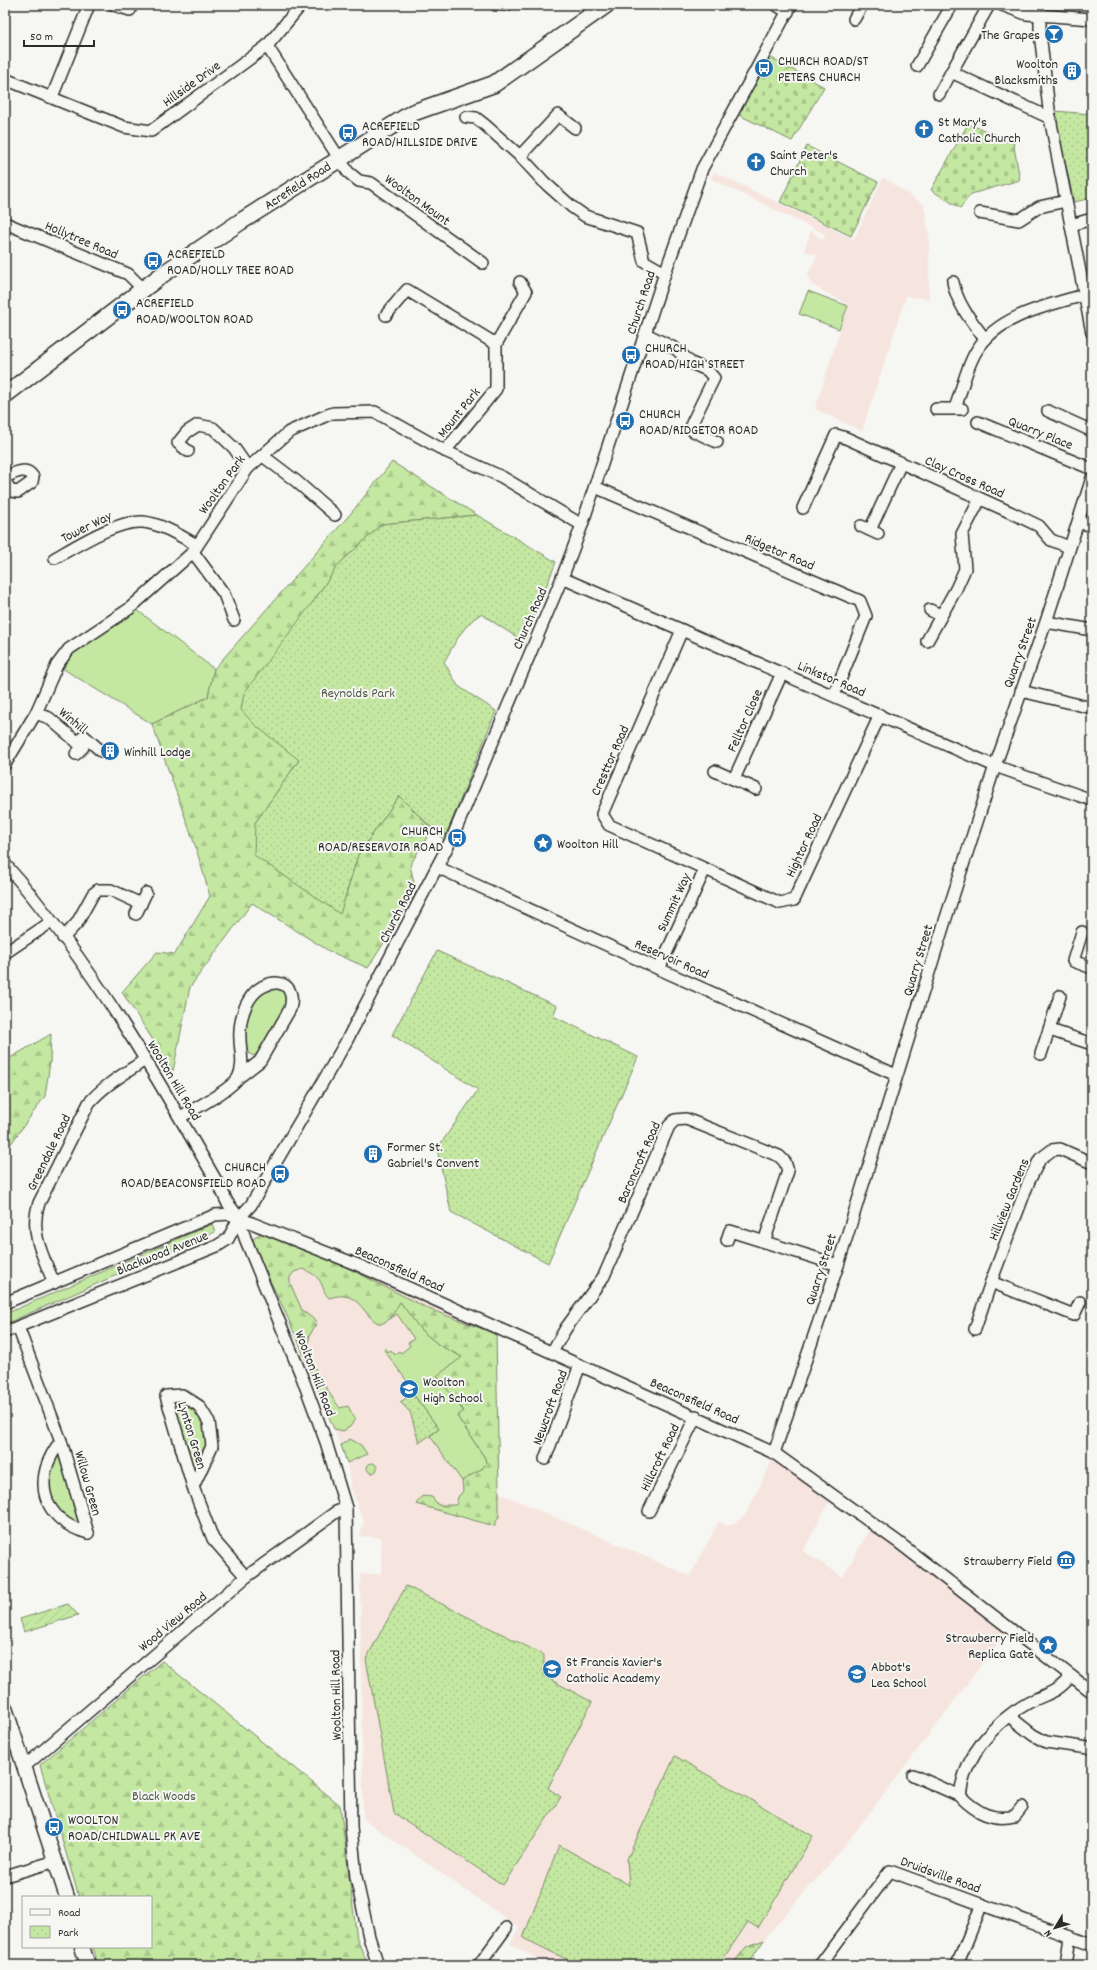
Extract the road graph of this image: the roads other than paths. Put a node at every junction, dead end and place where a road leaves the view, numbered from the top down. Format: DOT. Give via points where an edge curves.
graph roads {
  1 [pos="89,5"];
  2 [pos="114,5"];
  3 [pos="301,5"];
  4 [pos="496,5"];
  5 [pos="506,5"];
  6 [pos="606,5"];
  7 [pos="776,5"];
  8 [pos="862,5"];
  9 [pos="952,5"];
  10 [pos="989,5"];
  11 [pos="1002,5"];
  12 [pos="789,8"];
  13 [pos="130,10"];
  14 [pos="1039,10"];
  15 [pos="854,19"];
  16 [pos="1092,19"];
  17 [pos="267,46"];
  18 [pos="917,66"];
  19 [pos="951,72"];
  20 [pos="5,79"];
  21 [pos="939,94"];
  22 [pos="52,97"];
  23 [pos="466,117"];
  24 [pos="1050,118"];
  25 [pos="575,128"];
  26 [pos="520,156"];
  27 [pos="340,158"];
  28 [pos="1066,201"];
  29 [pos="980,213"];
  30 [pos="1092,219"];
  31 [pos="5,222"];
  32 [pos="1071,225"];
  33 [pos="483,263"];
  34 [pos="665,273"];
  35 [pos="520,282"];
  36 [pos="143,289"];
  37 [pos="952,290"];
  38 [pos="1084,295"];
  39 [pos="386,315"];
  40 [pos="1092,333"];
  41 [pos="646,334"];
  42 [pos="985,339"];
  43 [pos="496,344"];
  44 [pos="5,395"];
  45 [pos="936,409"];
  46 [pos="1048,411"];
  47 [pos="978,422"];
  48 [pos="1092,431"];
  49 [pos="717,442"];
  50 [pos="188,451"];
  51 [pos="445,451"];
  52 [pos="263,456"];
  53 [pos="901,463"];
  54 [pos="248,468"];
  55 [pos="1092,469"];
  56 [pos="5,477"];
  57 [pos="1092,478"];
  58 [pos="5,481"];
  59 [pos="595,487"];
  60 [pos="980,499"];
  61 [pos="803,508"];
  62 [pos="335,515"];
  63 [pos="1078,523"];
  64 [pos="582,525"];
  65 [pos="1092,525"];
  66 [pos="870,530"];
  67 [pos="1069,547"];
  68 [pos="195,548"];
  69 [pos="55,558"];
  70 [pos="562,578"];
  71 [pos="930,610"];
  72 [pos="940,616"];
  73 [pos="234,620"];
  74 [pos="1046,622"];
  75 [pos="682,630"];
  76 [pos="1092,630"];
  77 [pos="927,641"];
  78 [pos="782,673"];
  79 [pos="1021,691"];
  80 [pos="834,694"];
  81 [pos="1092,708"];
  82 [pos="36,713"];
  83 [pos="880,715"];
  84 [pos="78,743"];
  85 [pos="101,751"];
  86 [pos="76,754"];
  87 [pos="5,764"];
  88 [pos="995,766"];
  89 [pos="715,771"];
  90 [pos="734,779"];
  91 [pos="756,789"];
  92 [pos="1092,800"];
  93 [pos="5,864"];
  94 [pos="437,867"];
  95 [pos="705,869"];
  96 [pos="146,893"];
  97 [pos="51,922"];
  98 [pos="1082,932"];
  99 [pos="63,938"];
  100 [pos="5,953"];
  101 [pos="1092,968"];
  102 [pos="659,969"];
  103 [pos="1060,996"];
  104 [pos="1050,1030"];
  105 [pos="1092,1044"];
  106 [pos="1041,1054"];
  107 [pos="146,1060"];
  108 [pos="896,1075"];
  109 [pos="238,1078"];
  110 [pos="180,1117"];
  111 [pos="1092,1163"];
  112 [pos="239,1218"];
  113 [pos="730,1231"];
  114 [pos="764,1242"];
  115 [pos="838,1265"];
  116 [pos="54,1282"];
  117 [pos="991,1282"];
  118 [pos="1080,1302"];
  119 [pos="5,1304"];
  120 [pos="18,1327"];
  121 [pos="976,1329"];
  122 [pos="5,1332"];
  123 [pos="552,1352"];
  124 [pos="580,1365"];
  125 [pos="696,1416"];
  126 [pos="61,1442"];
  127 [pos="774,1453"];
  128 [pos="545,1459"];
  129 [pos="193,1487"];
  130 [pos="346,1508"];
  131 [pos="649,1511"];
  132 [pos="246,1577"];
  133 [pos="1071,1676"];
  134 [pos="1092,1692"];
  135 [pos="5,1708"];
  136 [pos="1009,1716"];
  137 [pos="1088,1748"];
  138 [pos="25,1766"];
  139 [pos="913,1775"];
  140 [pos="960,1796"];
  141 [pos="1022,1807"];
  142 [pos="56,1861"];
  143 [pos="5,1876"];
  144 [pos="67,1896"];
  145 [pos="982,1904"];
  146 [pos="506,1928"];
  147 [pos="1070,1937"];
  148 [pos="1092,1945"];
  149 [pos="82,1948"];
  150 [pos="88,1965"];
  151 [pos="378,1965"];
  152 [pos="478,1965"];
  153 [pos="820,1965"];
  154 [pos="957,1965"];
  155 [pos="1066,1965"];
  1 -- 22 [label="street"];
  2 -- 13 [label="street"];
  3 -- 17 [label="street, Hillside Drive"];
  4 -- 5 [label="street"];
  6 -- 27 [label="main road, Acrefield Road" via="494,84 412,113"];
  7 -- 12 [label="street"];
  8 -- 15 [label="street"];
  9 -- 18 [label="street"];
  10 -- 19 [label="street"];
  11 -- 14 [label="street" via="1026,14"];
  12 -- 34 [label="street, Church Road" via="702,169"];
  14 -- 16 [label="street"];
  14 -- 24 [label="street"];
  17 -- 22 [label="street, Hillside Drive" via="151,131 124,127"];
  17 -- 27 [label="street"];
  19 -- 21 [label="street"];
  19 -- 24 [label="street"];
  20 -- 22 [label="street, Hillside Drive"];
  23 -- 26 [label="street" via="476,118"];
  24 -- 28 [label="street"];
  25 -- 26 [label="street" via="558,115"];
  26 -- 34 [label="street" via="544,182 576,210 586,216 637,233 644,261"];
  27 -- 33 [label="street, Woolton Mount" via="348,172 359,181 371,183"];
  27 -- 36 [label="main road, Acrefield Road" via="240,222"];
  28 -- 29 [label="street" via="1039,207 1019,220"];
  28 -- 32 [label="street"];
  30 -- 32 [label="street"];
  31 -- 36 [label="street, Hollytree Road" via="128,274"];
  32 -- 38 [label="street"];
  34 -- 41 [label="street, Church Road"];
  35 -- 43 [label="street, Mount Park" via="526,292"];
  36 -- 44 [label="main road, Acrefield Road"];
  37 -- 42 [label="street" via="967,316"];
  38 -- 40 [label="street"];
  38 -- 42 [label="street" via="1031,310"];
  39 -- 43 [label="street" via="407,290"];
  41 -- 49 [label="street" via="676,350 691,363 707,370 714,378 692,423 693,431"];
  41 -- 59 [label="street, Church Road"];
  42 -- 45 [label="street" via="969,364 958,409"];
  43 -- 51 [label="street, Mount Park" via="496,389"];
  46 -- 48 [label="street"];
  47 -- 55 [label="street, Quarry Place"];
  50 -- 54 [label="street" via="178,443 187,432 198,426 213,428 234,448"];
  51 -- 52 [label="street, Woolton Park" via="375,412 333,413 289,432"];
  51 -- 64 [label="street, Woolton Park" via="502,477"];
  52 -- 54 [label="street, Woolton Park"];
  52 -- 62 [label="street"];
  53 -- 60 [label="street, Clay Cross Road"];
  53 -- 61 [label="street, Clay Cross Road" via="836,435"];
  53 -- 66 [label="street"];
  54 -- 68 [label="street, Woolton Park"];
  56 -- 58 [label="street" via="25,470 33,477 32,482 18,492 11,491"];
  57 -- 63 [label="street, Quarry Street"];
  59 -- 64 [label="street, Church Road"];
  59 -- 80 [label="street, Ridgetor Road" via="860,601 866,616"];
  60 -- 67 [label="street, Clay Cross Road" via="1039,526 1051,540"];
  60 -- 72 [label="street" via="962,534 965,568"];
  63 -- 65 [label="street"];
  63 -- 67 [label="street, Quarry Street"];
  64 -- 70 [label="street, Church Road"];
  67 -- 74 [label="street, Quarry Street"];
  68 -- 69 [label="street, Tower Way" via="167,529 143,522 114,527"];
  68 -- 73 [label="street" via="224,594"];
  68 -- 82 [label="street, Woolton Park" via="129,609 69,649 57,665"];
  70 -- 75 [label="street, Linkstor Road"];
  70 -- 94 [label="street, Church Road" via="453,836"];
  71 -- 72 [label="street"];
  72 -- 77 [label="street"];
  74 -- 76 [label="street"];
  74 -- 79 [label="street, Quarry Street"];
  75 -- 78 [label="street, Linkstor Road"];
  75 -- 95 [label="street, Cresttor Road" via="602,814 609,825"];
  78 -- 80 [label="street, Linkstor Road"];
  78 -- 90 [label="street, Felltor Close"];
  79 -- 81 [label="street"];
  79 -- 88 [label="street, Quarry Street"];
  80 -- 83 [label="street, Linkstor Road"];
  82 -- 84 [label="street, Winhill" via="50,718"];
  82 -- 87 [label="street, Woolton Park"];
  83 -- 88 [label="street, Linkstor Road"];
  83 -- 95 [label="street, Hightor Road" via="794,900 780,903"];
  84 -- 85 [label="street" via="84,736"];
  84 -- 86 [label="street, Winhill" via="83,747"];
  88 -- 92 [label="street, Linkstor Road"];
  88 -- 108 [label="street, Quarry Street"];
  89 -- 90 [label="street"];
  90 -- 91 [label="street"];
  93 -- 97 [label="street, Woolton Hill Road"];
  94 -- 102 [label="street, Reservoir Road"];
  94 -- 112 [label="street, Church Road" via="346,1042 251,1205"];
  95 -- 102 [label="street, Summit Way"];
  96 -- 99 [label="street" via="138,909 111,890 98,890 71,931"];
  97 -- 99 [label="street, Woolton Hill Road"];
  97 -- 100 [label="street"];
  98 -- 101 [label="street" via="1073,961"];
  99 -- 107 [label="street, Woolton Hill Road" via="90,974"];
  102 -- 108 [label="street, Reservoir Road"];
  103 -- 104 [label="street"];
  104 -- 105 [label="street"];
  104 -- 106 [label="street"];
  107 -- 110 [label="street, Woolton Hill Road"];
  107 -- 116 [label="street, Greendale Road" via="106,1087 89,1103 39,1203 35,1220 36,1238"];
  108 -- 115 [label="street, Quarry Street"];
  109 -- 109 [label="street" via="243,1057 240,1039 242,1018 248,1001 258,989 275,982 291,991 293,1000 290,1009 260,1061"];
  109 -- 110 [label="street" via="215,1096"];
  110 -- 112 [label="street, Woolton Hill Road" via="227,1202"];
  111 -- 117 [label="street, Hillview Gardens" via="1060,1149 1052,1150 1040,1159 1029,1181"];
  112 -- 116 [label="street, Blackwood Avenue" via="223,1213 208,1217"];
  112 -- 120 [label="street, Blackwood Avenue" via="228,1238 217,1246"];
  112 -- 123 [label="street, Beaconsfield Road" via="358,1265"];
  112 -- 130 [label="street, Woolton Hill Road" via="326,1442"];
  113 -- 114 [label="street"];
  114 -- 115 [label="street"];
  114 -- 123 [label="street, Baroncroft Road" via="788,1171 785,1162 779,1156 686,1119 675,1120 669,1126 604,1276"];
  115 -- 127 [label="street, Quarry Street"];
  116 -- 119 [label="street, Blackwood Avenue"];
  117 -- 118 [label="street" via="1074,1315"];
  117 -- 121 [label="street, Hillview Gardens"];
  120 -- 122 [label="street, Blackwood Avenue"];
  120 -- 126 [label="street, Willow Green"];
  123 -- 124 [label="street, Beaconsfield Road"];
  124 -- 125 [label="street, Beaconsfield Road"];
  124 -- 128 [label="street, Newcroft Road"];
  125 -- 127 [label="street, Beaconsfield Road"];
  125 -- 131 [label="street, Hillcroft Road"];
  126 -- 126 [label="street, Willow Green" via="46,1465 45,1496 49,1505 64,1522 74,1530 88,1533"];
  127 -- 133 [label="street, Beaconsfield Road" via="898,1542"];
  129 -- 129 [label="street, Lynton Green" via="186,1464 166,1396 182,1395 199,1406 209,1422 212,1446"];
  129 -- 132 [label="street, Lynton Green" via="213,1539"];
  130 -- 132 [label="street, Wood View Road" via="336,1512"];
  130 -- 151 [label="street, Woolton Hill Road" via="352,1828 356,1877"];
  132 -- 138 [label="street, Wood View Road"];
  133 -- 134 [label="street, Beaconsfield Road"];
  133 -- 136 [label="street" via="1058,1690 1032,1701"];
  135 -- 138 [label="street"];
  136 -- 137 [label="street" via="1046,1742"];
  136 -- 140 [label="street" via="983,1740 973,1756"];
  138 -- 142 [label="street"];
  139 -- 140 [label="street"];
  140 -- 141 [label="street" via="972,1809 987,1815 1004,1818 1015,1816"];
  142 -- 143 [label="street"];
  142 -- 144 [label="street"];
  145 -- 147 [label="street, Druidsville Road"];
  145 -- 153 [label="street, Druidsville Road" via="890,1871"];
  145 -- 154 [label="street"];
  146 -- 152 [label="street"];
  147 -- 148 [label="street, Druidsville Road"];
  147 -- 155 [label="street"];
  149 -- 150 [label="street"];
}
